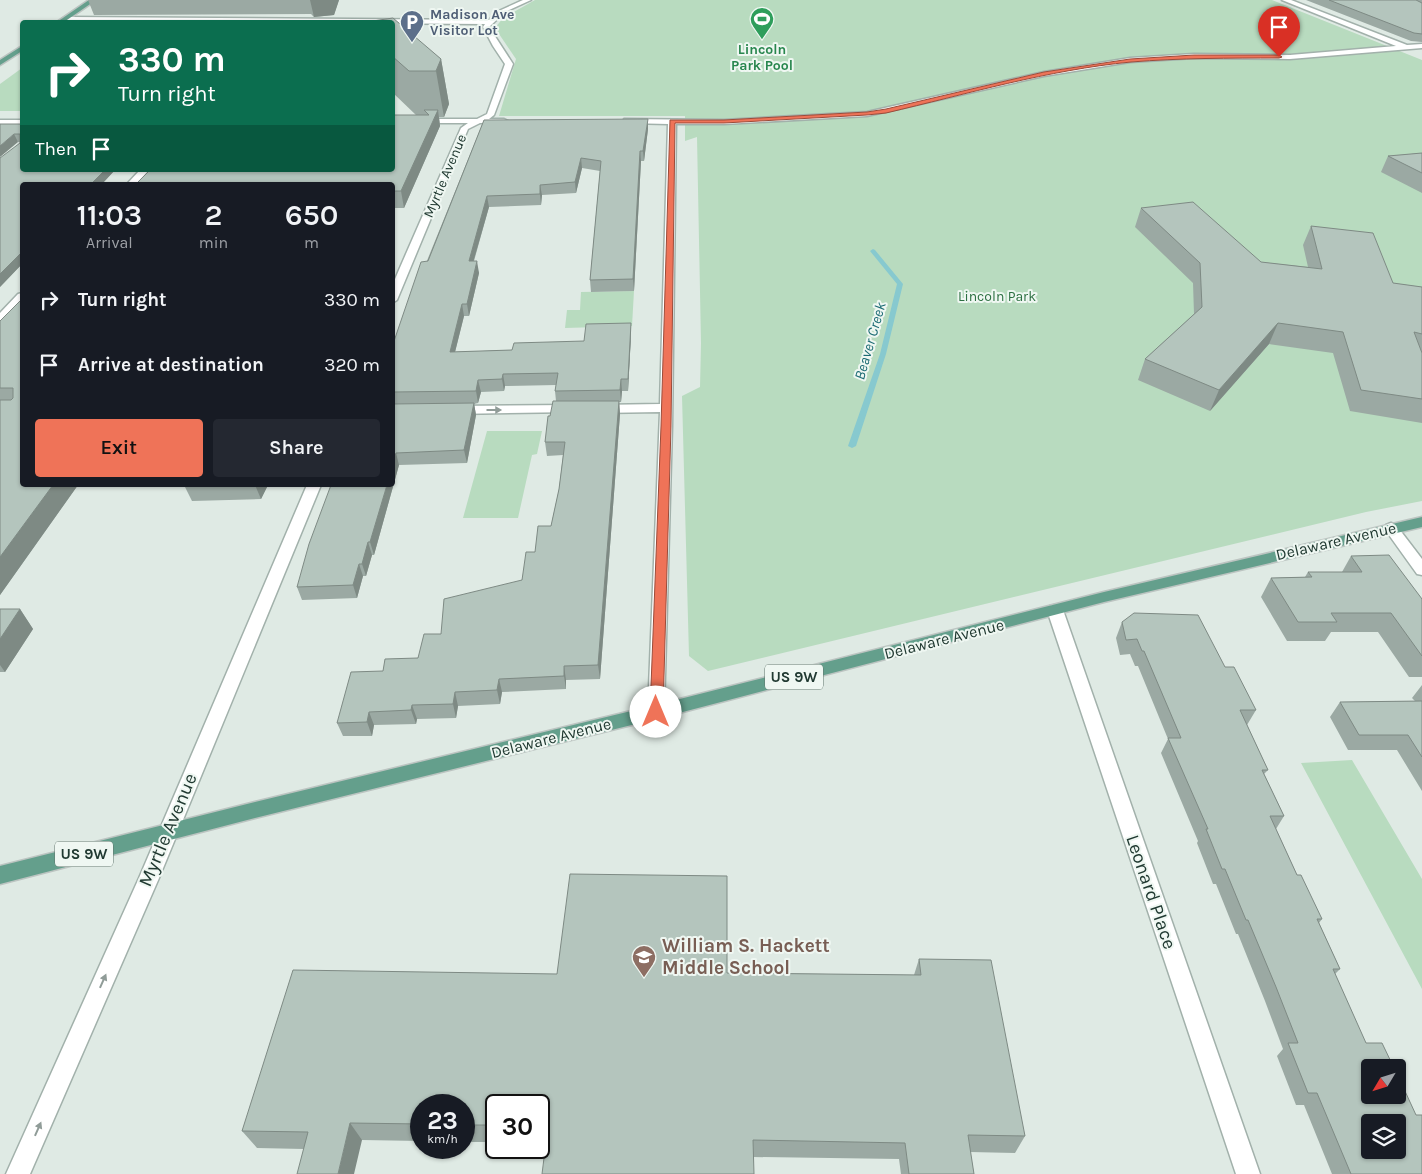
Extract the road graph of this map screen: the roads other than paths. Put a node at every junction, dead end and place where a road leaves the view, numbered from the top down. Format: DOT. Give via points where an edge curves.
graph roads {
  1 [pos="93,0"];
  2 [pos="528,0"];
  3 [pos="1286,0"];
  4 [pos="64,20"];
  5 [pos="395,22"];
  6 [pos="489,22"];
  7 [pos="1422,46"];
  8 [pos="1407,48"];
  9 [pos="20,49"];
  10 [pos="1422,54"];
  11 [pos="0,63"];
  12 [pos="395,121"];
  13 [pos="481,121"];
  14 [pos="510,121"];
  15 [pos="615,121"];
  16 [pos="672,121"];
  17 [pos="0,122"];
  18 [pos="20,122"];
  19 [pos="143,172"];
  20 [pos="133,182"];
  21 [pos="395,293"];
  22 [pos="20,298"];
  23 [pos="0,319"];
  24 [pos="666,408"];
  25 [pos="442,410"];
  26 [pos="313,487"];
  27 [pos="1422,522"];
  28 [pos="1391,528"];
  29 [pos="1422,570"];
  30 [pos="1056,610"];
  31 [pos="656,712"];
  32 [pos="167,833"];
  33 [pos="0,876"];
  34 [pos="18,1174"];
  35 [pos="1248,1174"];
  1 -- 4 [label="main road"];
  2 -- 6 [label="street" via="503,11"];
  3 -- 8 [label="street"];
  5 -- 6 [label="street"];
  6 -- 13 [label="street, Myrtle Avenue" via="486,31 509,64 490,115"];
  7 -- 8 [label="street"];
  8 -- 10 [label="street"];
  8 -- 16 [label="street" via="1290,57 1194,56 1130,60 1044,74 877,112 786,119"];
  9 -- 11 [label="main road"];
  12 -- 13 [label="street"];
  13 -- 14 [label="street"];
  13 -- 21 [label="street, Myrtle Avenue" via="465,128"];
  15 -- 16 [label="street"];
  16 -- 24 [label="street"];
  17 -- 18 [label="street"];
  19 -- 20 [label="street"];
  22 -- 23 [label="street"];
  25 -- 24 [label="street, one-way"];
  24 -- 31 [label="street"];
  26 -- 32 [label="street, Myrtle Avenue"];
  27 -- 28 [label="main road, Delaware Avenue / US 9W"];
  28 -- 29 [label="street"];
  28 -- 30 [label="main road, Delaware Avenue / US 9W"];
  30 -- 31 [label="main road, Delaware Avenue / US 9W"];
  30 -- 35 [label="street, Leonard Place"];
  31 -- 32 [label="main road, Delaware Avenue / US 9W"];
  32 -- 33 [label="main road, Delaware Avenue / US 9W"];
  34 -- 32 [label="street, Myrtle Avenue, one-way"];
}
